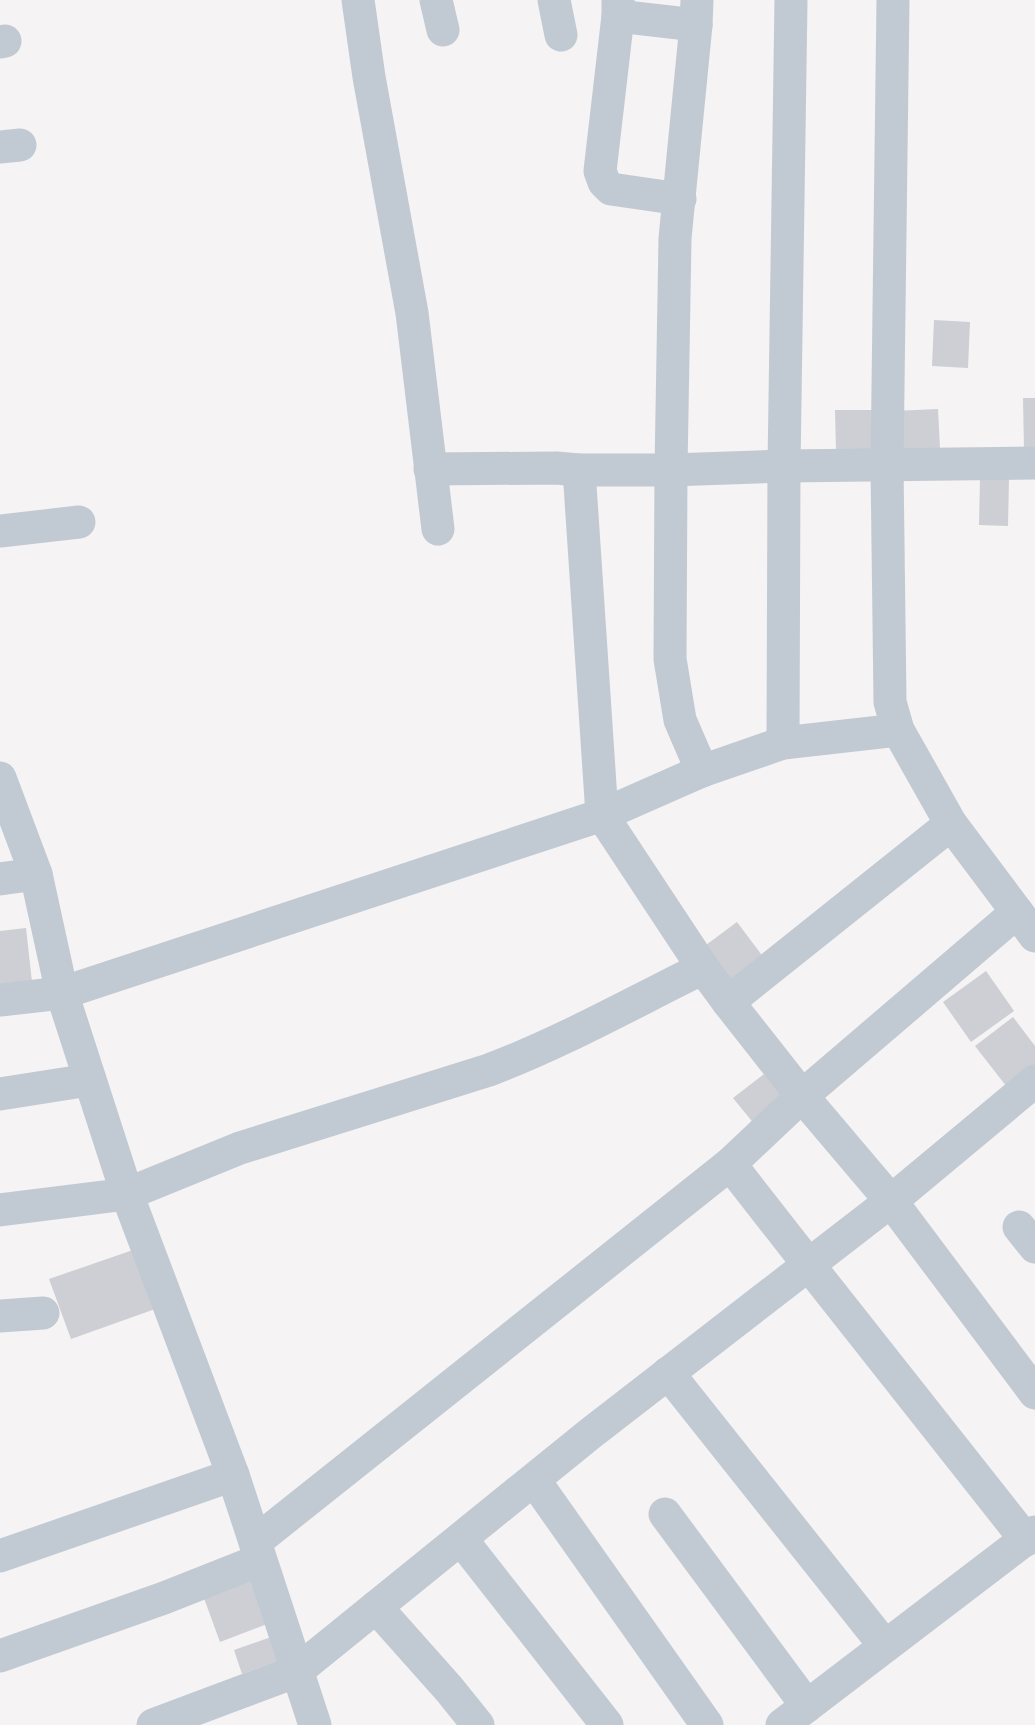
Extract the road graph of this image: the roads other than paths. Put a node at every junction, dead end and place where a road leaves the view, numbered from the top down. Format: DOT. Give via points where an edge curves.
graph roads {
  1 [pos="358,0"];
  2 [pos="554,0"];
  3 [pos="791,0"];
  4 [pos="893,0"];
  5 [pos="618,8"];
  6 [pos="696,12"];
  7 [pos="561,35"];
  8 [pos="680,199"];
  9 [pos="1035,463"];
  10 [pos="887,465"];
  11 [pos="784,466"];
  12 [pos="430,469"];
  13 [pos="579,470"];
  14 [pos="671,470"];
  15 [pos="79,522"];
  16 [pos="438,529"];
  17 [pos="0,531"];
  18 [pos="898,730"];
  19 [pos="783,743"];
  20 [pos="702,771"];
  21 [pos="0,778"];
  22 [pos="602,815"];
  23 [pos="951,824"];
  24 [pos="36,874"];
  25 [pos="0,879"];
  26 [pos="1026,924"];
  27 [pos="703,968"];
  28 [pos="62,993"];
  29 [pos="0,1000"];
  30 [pos="728,1002"];
  31 [pos="89,1080"];
  32 [pos="1035,1081"];
  33 [pos="0,1094"];
  34 [pos="802,1096"];
  35 [pos="730,1164"];
  36 [pos="127,1194"];
  37 [pos="891,1201"];
  38 [pos="0,1210"];
  39 [pos="808,1264"];
  40 [pos="43,1312"];
  41 [pos="0,1316"];
  42 [pos="668,1373"];
  43 [pos="1035,1393"];
  44 [pos="233,1475"];
  45 [pos="534,1480"];
  46 [pos="665,1514"];
  47 [pos="1031,1536"];
  48 [pos="461,1539"];
  49 [pos="257,1551"];
  50 [pos="0,1556"];
  51 [pos="376,1607"];
  52 [pos="885,1646"];
  53 [pos="0,1656"];
  54 [pos="297,1671"];
  55 [pos="794,1715"];
  56 [pos="153,1725"];
  57 [pos="315,1725"];
  58 [pos="478,1725"];
  59 [pos="608,1725"];
  60 [pos="707,1725"];
  1 -- 12 [label="street" via="412,313"];
  2 -- 7 [label="street"];
  3 -- 11 [label="street"];
  4 -- 10 [label="street"];
  5 -- 6 [label="street"];
  5 -- 8 [label="street" via="600,171 611,189"];
  6 -- 8 [label="street"];
  8 -- 14 [label="street" via="675,238"];
  9 -- 10 [label="street"];
  10 -- 11 [label="street"];
  10 -- 18 [label="street" via="890,702"];
  11 -- 14 [label="street"];
  11 -- 19 [label="street"];
  12 -- 13 [label="street"];
  12 -- 16 [label="street"];
  13 -- 14 [label="street"];
  13 -- 22 [label="street"];
  14 -- 20 [label="street" via="670,660 680,720"];
  15 -- 17 [label="street"];
  18 -- 19 [label="street"];
  18 -- 23 [label="street"];
  19 -- 20 [label="street"];
  20 -- 22 [label="street"];
  21 -- 24 [label="street"];
  22 -- 27 [label="street"];
  22 -- 28 [label="street"];
  23 -- 26 [label="street"];
  23 -- 30 [label="street"];
  24 -- 25 [label="street"];
  24 -- 28 [label="street"];
  26 -- 34 [label="street"];
  27 -- 30 [label="street"];
  27 -- 36 [label="street" via="489,1070 240,1148"];
  28 -- 29 [label="street"];
  28 -- 31 [label="street"];
  30 -- 34 [label="street"];
  31 -- 33 [label="street"];
  31 -- 36 [label="street"];
  32 -- 37 [label="street"];
  34 -- 35 [label="street"];
  34 -- 37 [label="street"];
  35 -- 39 [label="street"];
  35 -- 49 [label="street"];
  36 -- 38 [label="street"];
  36 -- 44 [label="street"];
  37 -- 39 [label="street"];
  37 -- 43 [label="street"];
  39 -- 42 [label="street"];
  39 -- 47 [label="street"];
  40 -- 41 [label="street"];
  42 -- 45 [label="street"];
  42 -- 52 [label="street"];
  44 -- 49 [label="street"];
  44 -- 50 [label="street"];
  45 -- 48 [label="street"];
  45 -- 60 [label="street"];
  46 -- 55 [label="street"];
  47 -- 52 [label="street"];
  48 -- 51 [label="street"];
  48 -- 59 [label="street"];
  49 -- 53 [label="street" via="164,1598"];
  49 -- 54 [label="street"];
  51 -- 54 [label="street"];
  51 -- 58 [label="street"];
  52 -- 55 [label="street"];
  54 -- 56 [label="street"];
  54 -- 57 [label="street"];
}
